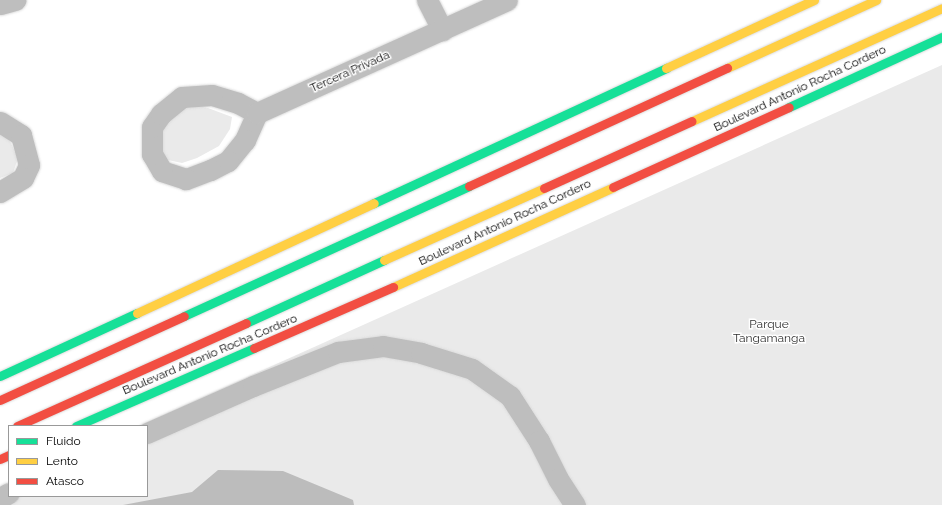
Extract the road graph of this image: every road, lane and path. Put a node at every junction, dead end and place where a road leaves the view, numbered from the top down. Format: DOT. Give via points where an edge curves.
graph roads {
  1 [pos="15,0"];
  2 [pos="427,0"];
  3 [pos="507,0"];
  4 [pos="814,0"];
  5 [pos="876,0"];
  6 [pos="0,4"];
  7 [pos="942,8"];
  8 [pos="442,30"];
  9 [pos="942,37"];
  10 [pos="257,113"];
  11 [pos="0,122"];
  12 [pos="0,192"];
  13 [pos="0,376"];
  14 [pos="0,400"];
  15 [pos="20,425"];
  16 [pos="78,425"];
  17 [pos="148,433"];
  18 [pos="575,505"];
  1 -- 6 [label="street"];
  2 -- 8 [label="street"];
  3 -- 8 [label="street, Tercera Privada"];
  4 -- 13 [label="main road"];
  5 -- 14 [label="main road"];
  7 -- 15 [label="main road"];
  8 -- 10 [label="street, Tercera Privada"];
  9 -- 16 [label="main road, Boulevard Antonio Rocha Cordero" via="359,303"];
  10 -- 10 [label="street" via="238,103 212,95 182,98 161,114 152,127 152,154 162,172 186,179 210,170 228,161 245,140"];
  11 -- 12 [label="street" via="21,136 29,165 24,178"];
  17 -- 18 [label="street" via="338,352 383,346 421,353 472,369 510,396"];
}
